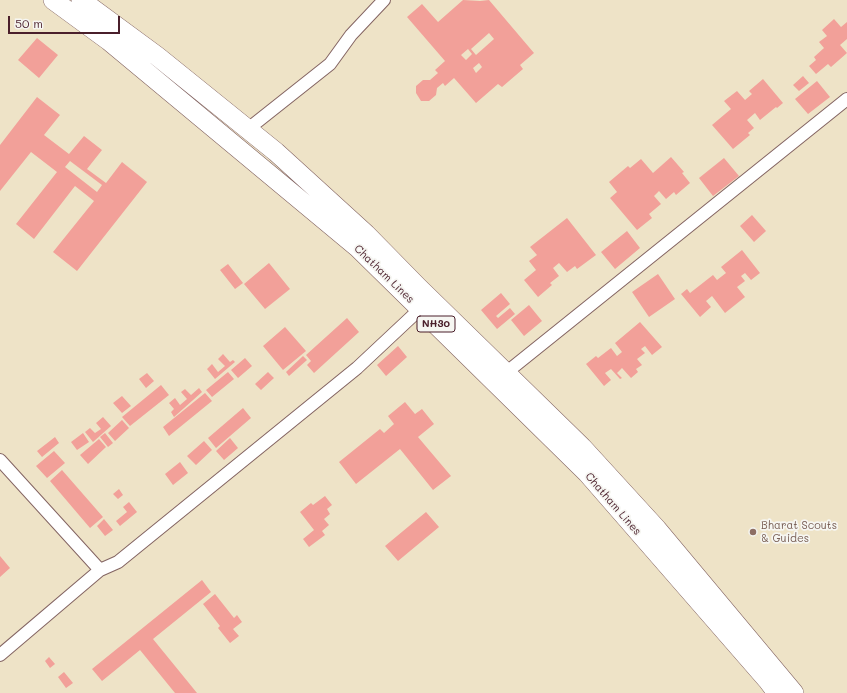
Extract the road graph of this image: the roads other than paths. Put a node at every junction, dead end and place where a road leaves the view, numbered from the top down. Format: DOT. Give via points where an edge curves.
graph roads {
  1 [pos="53,0"];
  2 [pos="81,0"];
  3 [pos="384,0"];
  4 [pos="847,99"];
  5 [pos="248,130"];
  6 [pos="420,309"];
  7 [pos="500,377"];
  8 [pos="0,460"];
  9 [pos="100,570"];
  10 [pos="0,655"];
  11 [pos="777,693"];
  12 [pos="794,693"];
  1 -- 6 [label="highway, Chatham Lines / NH30" via="109,41 358,248"];
  2 -- 5 [label="highway, Chatham Lines / NH30" via="157,56"];
  3 -- 5 [label="street" via="351,35 330,64"];
  4 -- 7 [label="street"];
  5 -- 7 [label="highway, Chatham Lines / NH30" via="276,152 366,234"];
  6 -- 7 [label="highway, Chatham Lines / NH30"];
  6 -- 9 [label="street" via="357,368 118,562"];
  7 -- 11 [label="highway, Chatham Lines / NH30" via="587,473"];
  7 -- 12 [label="highway, Chatham Lines / NH30" via="582,447 657,529"];
  8 -- 9 [label="street"];
  9 -- 10 [label="street"];
}
